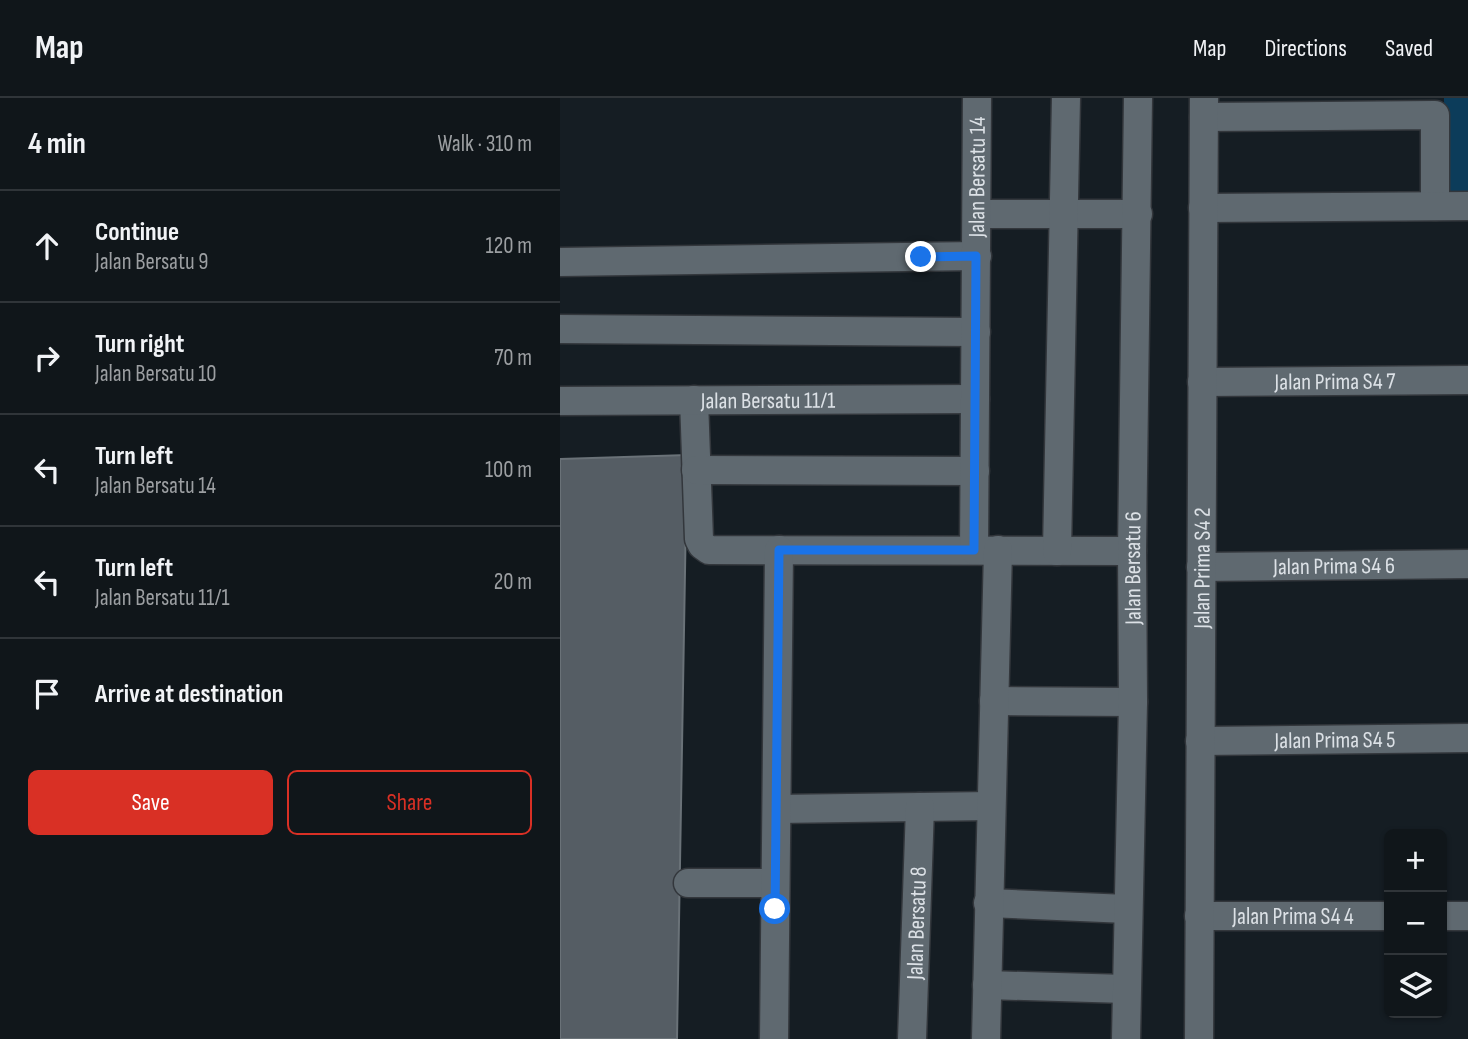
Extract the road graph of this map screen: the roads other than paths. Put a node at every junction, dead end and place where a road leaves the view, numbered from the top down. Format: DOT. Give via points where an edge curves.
graph roads {
  1 [pos="977,98"];
  2 [pos="1066,98"];
  3 [pos="1138,98"];
  4 [pos="1204,108"];
  5 [pos="1435,206"];
  6 [pos="1468,206"];
  7 [pos="1203,208"];
  8 [pos="977,214"];
  9 [pos="1063,214"];
  10 [pos="1138,214"];
  11 [pos="976,256"];
  12 [pos="560,262"];
  13 [pos="560,329"];
  14 [pos="976,332"];
  15 [pos="1468,380"];
  16 [pos="1202,382"];
  17 [pos="975,399"];
  18 [pos="694,400"];
  19 [pos="560,401"];
  20 [pos="696,470"];
  21 [pos="975,471"];
  22 [pos="779,550"];
  23 [pos="986,550"];
  24 [pos="1057,551"];
  25 [pos="1132,551"];
  26 [pos="1468,564"];
  27 [pos="1201,567"];
  28 [pos="994,701"];
  29 [pos="1133,702"];
  30 [pos="1468,738"];
  31 [pos="1200,741"];
  32 [pos="991,806"];
  33 [pos="920,807"];
  34 [pos="777,810"];
  35 [pos="688,883"];
  36 [pos="775,883"];
  37 [pos="988,903"];
  38 [pos="1127,909"];
  39 [pos="1199,916"];
  40 [pos="1384,916"];
  41 [pos="1447,916"];
  42 [pos="1468,916"];
  43 [pos="987,985"];
  44 [pos="1126,989"];
  45 [pos="774,1039"];
  46 [pos="912,1039"];
  47 [pos="986,1039"];
  48 [pos="1126,1039"];
  49 [pos="1199,1039"];
  1 -- 8 [label="street, Jalan Bersatu 14"];
  2 -- 9 [label="street"];
  3 -- 10 [label="street, Jalan Bersatu 6"];
  4 -- 5 [label="street" via="1435,116"];
  4 -- 7 [label="street, Jalan Prima S4 2"];
  5 -- 6 [label="street"];
  5 -- 7 [label="street"];
  7 -- 16 [label="street, Jalan Prima S4 2"];
  8 -- 9 [label="street"];
  8 -- 11 [label="street, Jalan Bersatu 14"];
  9 -- 10 [label="street"];
  9 -- 24 [label="street"];
  10 -- 25 [label="street, Jalan Bersatu 6"];
  11 -- 12 [label="street"];
  11 -- 14 [label="street, Jalan Bersatu 14"];
  13 -- 14 [label="street"];
  14 -- 17 [label="street, Jalan Bersatu 14"];
  15 -- 16 [label="street, Jalan Prima S4 7"];
  16 -- 27 [label="street, Jalan Prima S4 2"];
  17 -- 18 [label="street, Jalan Bersatu 11/1"];
  17 -- 21 [label="street, Jalan Bersatu 14"];
  18 -- 19 [label="street, Jalan Bersatu 11/1"];
  18 -- 20 [label="street"];
  20 -- 21 [label="street"];
  20 -- 22 [label="street" via="702,545 709,550"];
  21 -- 23 [label="street, Jalan Bersatu 14"];
  22 -- 23 [label="street"];
  22 -- 34 [label="street"];
  23 -- 24 [label="street"];
  23 -- 28 [label="street, Jalan Bersatu 14"];
  24 -- 25 [label="street"];
  25 -- 29 [label="street, Jalan Bersatu 6"];
  26 -- 27 [label="street, Jalan Prima S4 6"];
  27 -- 31 [label="street, Jalan Prima S4 2"];
  28 -- 29 [label="street"];
  28 -- 32 [label="street, Jalan Bersatu 14"];
  29 -- 38 [label="street, Jalan Bersatu 6"];
  30 -- 31 [label="street, Jalan Prima S4 5"];
  31 -- 39 [label="street, Jalan Prima S4 2"];
  32 -- 33 [label="street"];
  32 -- 37 [label="street, Jalan Bersatu 14"];
  33 -- 34 [label="street"];
  33 -- 46 [label="street, Jalan Bersatu 8"];
  34 -- 36 [label="street"];
  35 -- 36 [label="street"];
  36 -- 45 [label="street"];
  37 -- 38 [label="street"];
  37 -- 43 [label="street, Jalan Bersatu 14"];
  38 -- 44 [label="street, Jalan Bersatu 6"];
  39 -- 40 [label="street, Jalan Prima S4 4"];
  39 -- 49 [label="street, Jalan Prima S4 2"];
  41 -- 42 [label="street"];
  43 -- 44 [label="street"];
  43 -- 47 [label="street, Jalan Bersatu 14"];
  44 -- 48 [label="street, Jalan Bersatu 6"];
}
